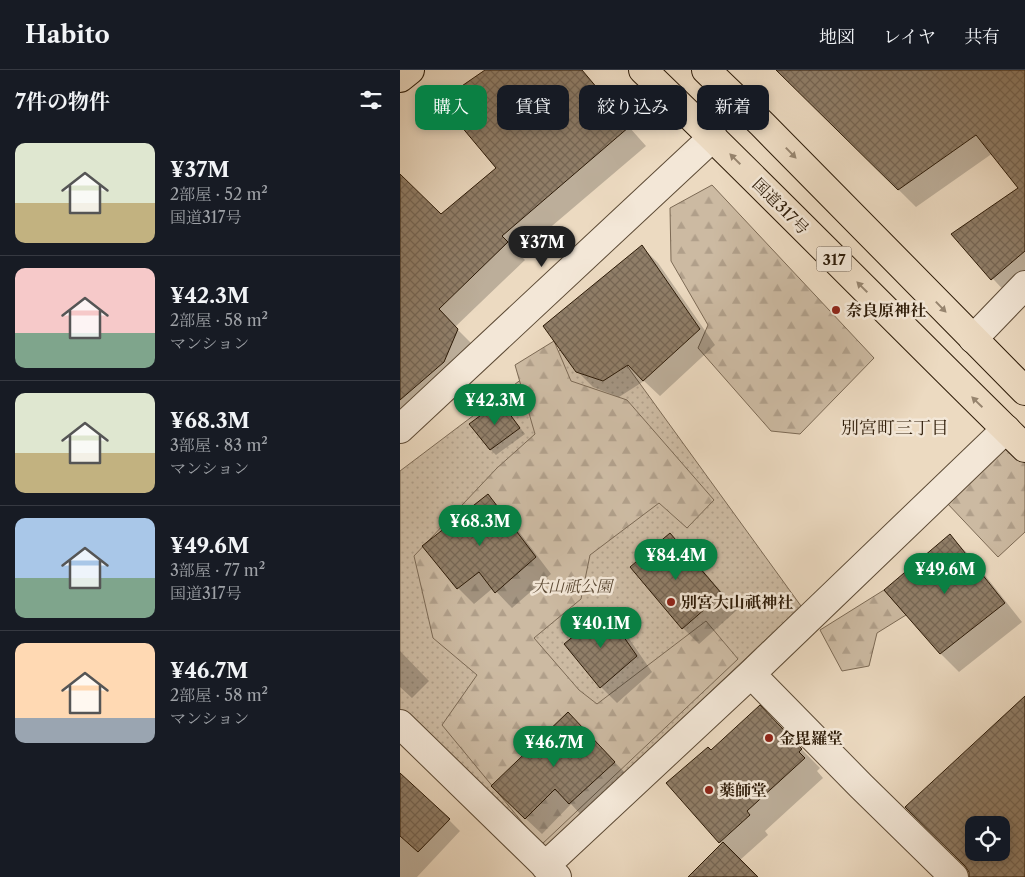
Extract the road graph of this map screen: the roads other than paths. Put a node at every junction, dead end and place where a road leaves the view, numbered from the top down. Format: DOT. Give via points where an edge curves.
graph roads {
  1 [pos="410,70"];
  2 [pos="643,70"];
  3 [pos="706,70"];
  4 [pos="400,78"];
  5 [pos="713,137"];
  6 [pos="1025,285"];
  7 [pos="973,339"];
  8 [pos="1025,391"];
  9 [pos="400,429"];
  10 [pos="1006,429"];
  11 [pos="1025,448"];
  12 [pos="751,674"];
  13 [pos="400,724"];
  14 [pos="551,871"];
  15 [pos="954,877"];
  1 -- 4 [label="main road"];
  2 -- 5 [label="main road, 国道317号 / 317"];
  3 -- 7 [label="main road, 317, one-way"];
  5 -- 9 [label="street"];
  10 -- 5 [label="main road, 国道317号 / 317, one-way"];
  6 -- 7 [label="street"];
  7 -- 8 [label="main road, 317"];
  10 -- 11 [label="main road, 国道317号 / 317"];
  10 -- 12 [label="street"];
  12 -- 14 [label="street"];
  12 -- 15 [label="street"];
  13 -- 14 [label="street"];
}
